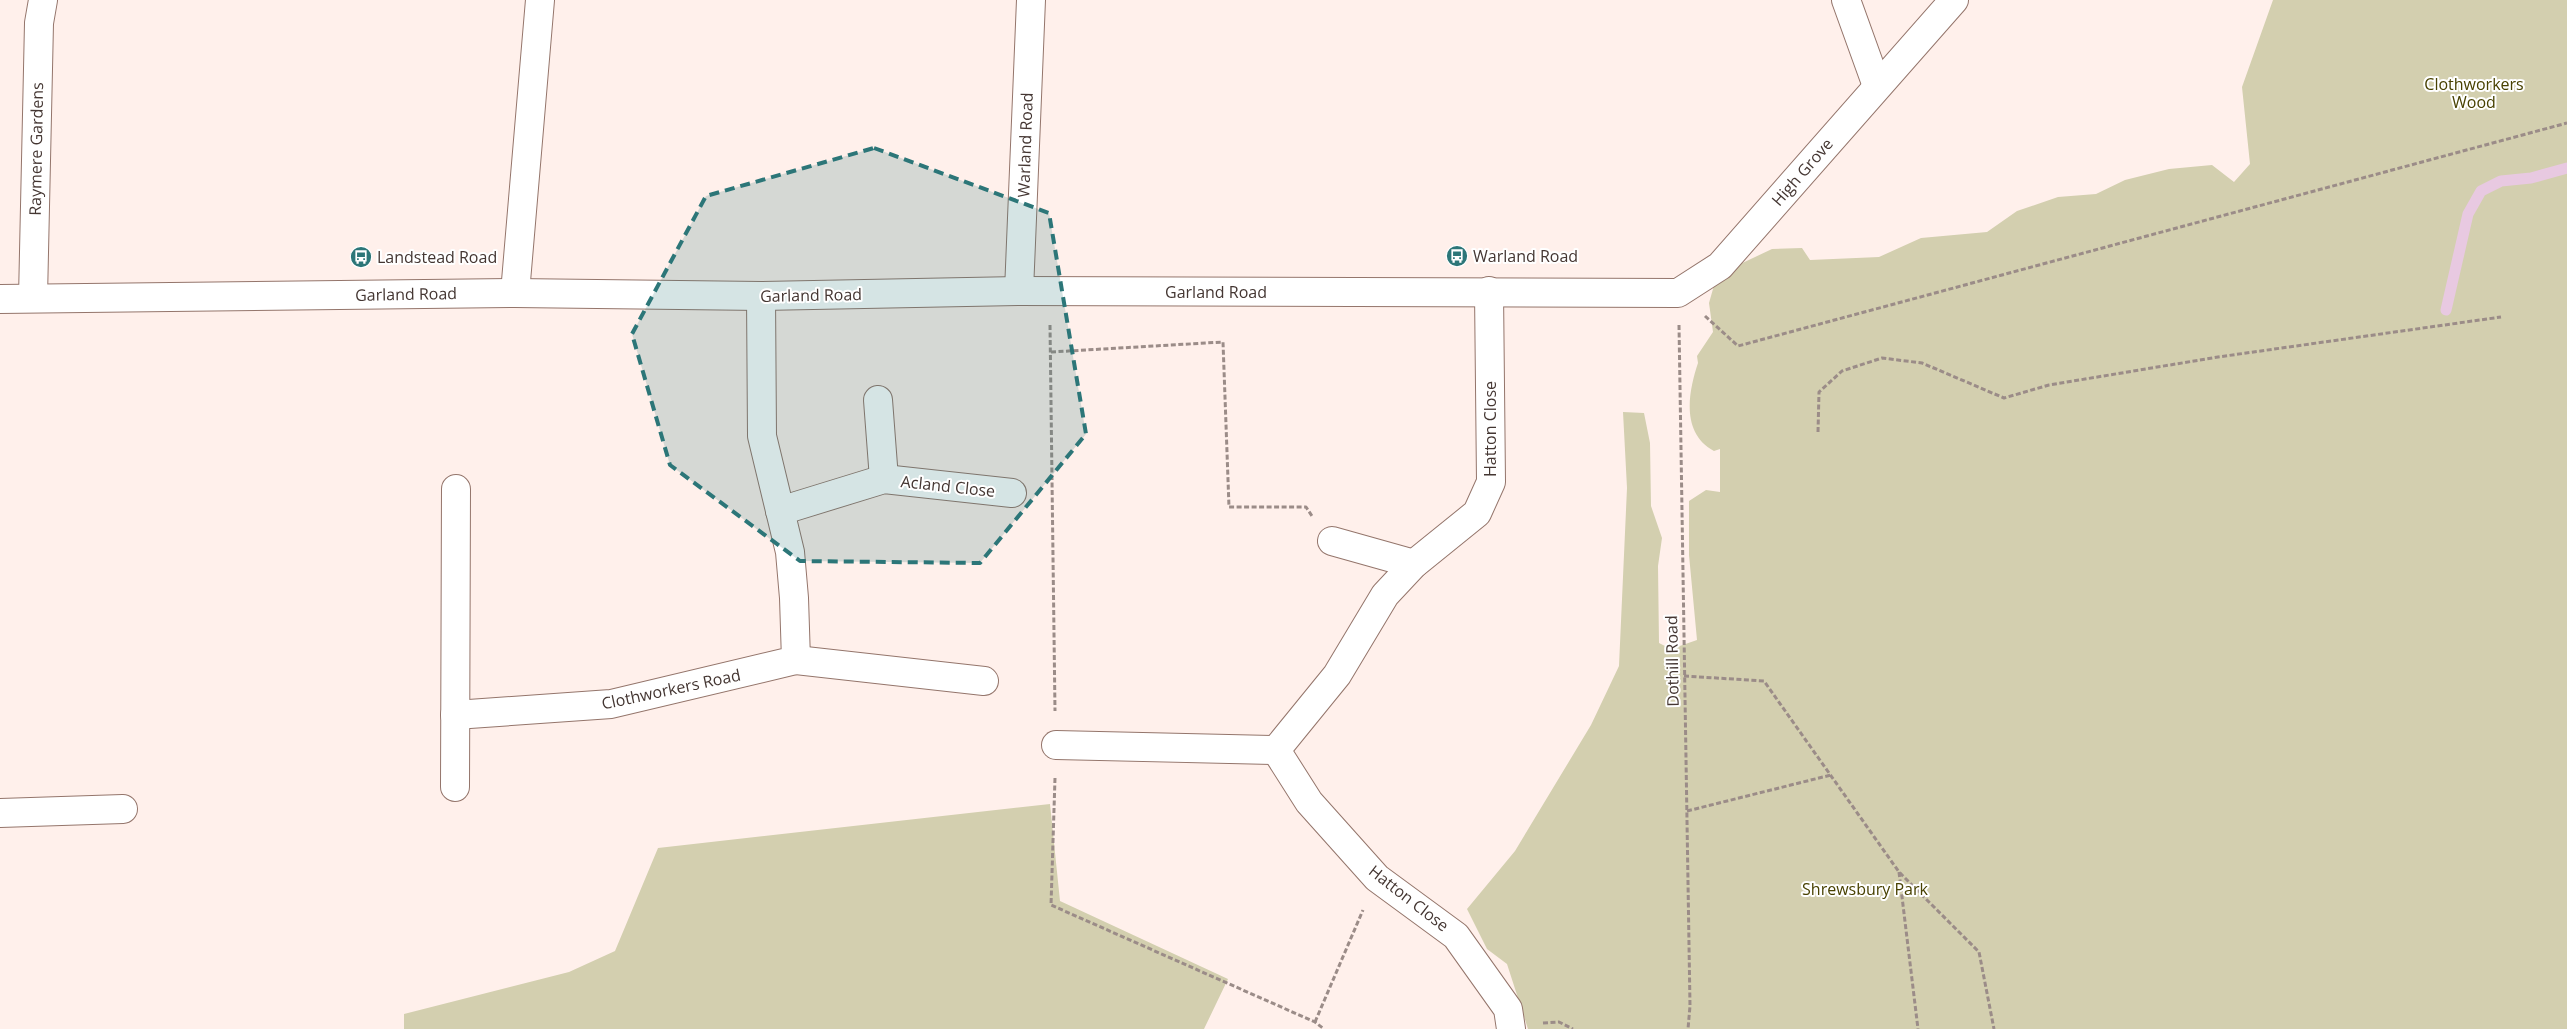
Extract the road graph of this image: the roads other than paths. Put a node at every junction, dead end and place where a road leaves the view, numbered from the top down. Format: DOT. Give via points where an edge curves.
graph roads {
  1 [pos="43,0"];
  2 [pos="540,0"];
  3 [pos="1030,0"];
  4 [pos="1846,0"];
  5 [pos="1954,0"];
  6 [pos="1878,86"];
  7 [pos="1018,291"];
  8 [pos="1489,291"];
  9 [pos="1623,292"];
  10 [pos="515,293"];
  11 [pos="761,296"];
  12 [pos="33,298"];
  13 [pos="0,299"];
  14 [pos="878,400"];
  15 [pos="884,479"];
  16 [pos="456,490"];
  17 [pos="1012,492"];
  18 [pos="780,511"];
  19 [pos="1332,541"];
  20 [pos="1414,564"];
  21 [pos="796,660"];
  22 [pos="984,681"];
  23 [pos="455,715"];
  24 [pos="1056,745"];
  25 [pos="1276,750"];
  26 [pos="455,787"];
  27 [pos="123,809"];
  28 [pos="0,813"];
  29 [pos="1511,1029"];
  1 -- 12 [label="street, Raymere Gardens" via="39,23"];
  2 -- 10 [label="street"];
  3 -- 7 [label="street, Warland Road"];
  4 -- 6 [label="street"];
  5 -- 6 [label="street, High Grove"];
  6 -- 9 [label="street, High Grove" via="1720,266 1678,292"];
  7 -- 8 [label="street, Garland Road"];
  7 -- 11 [label="street, Garland Road"];
  8 -- 9 [label="street, Garland Road"];
  8 -- 20 [label="street, Hatton Close" via="1491,482 1477,513"];
  10 -- 11 [label="street, Garland Road"];
  10 -- 12 [label="street, Garland Road"];
  11 -- 18 [label="street" via="762,436"];
  12 -- 13 [label="street, Garland Road"];
  14 -- 15 [label="street, Acland Close"];
  15 -- 17 [label="street, Acland Close"];
  15 -- 18 [label="street, Acland Close"];
  16 -- 23 [label="street"];
  18 -- 21 [label="street" via="791,561"];
  19 -- 20 [label="street"];
  20 -- 25 [label="street, Hatton Close" via="1385,595 1337,675"];
  21 -- 22 [label="street, Clothworkers Road"];
  21 -- 23 [label="street, Clothworkers Road" via="611,704"];
  23 -- 26 [label="street"];
  24 -- 25 [label="street"];
  25 -- 29 [label="street, Hatton Close" via="1309,802 1377,878 1456,936 1508,1009"];
  27 -- 28 [label="street"];
}
